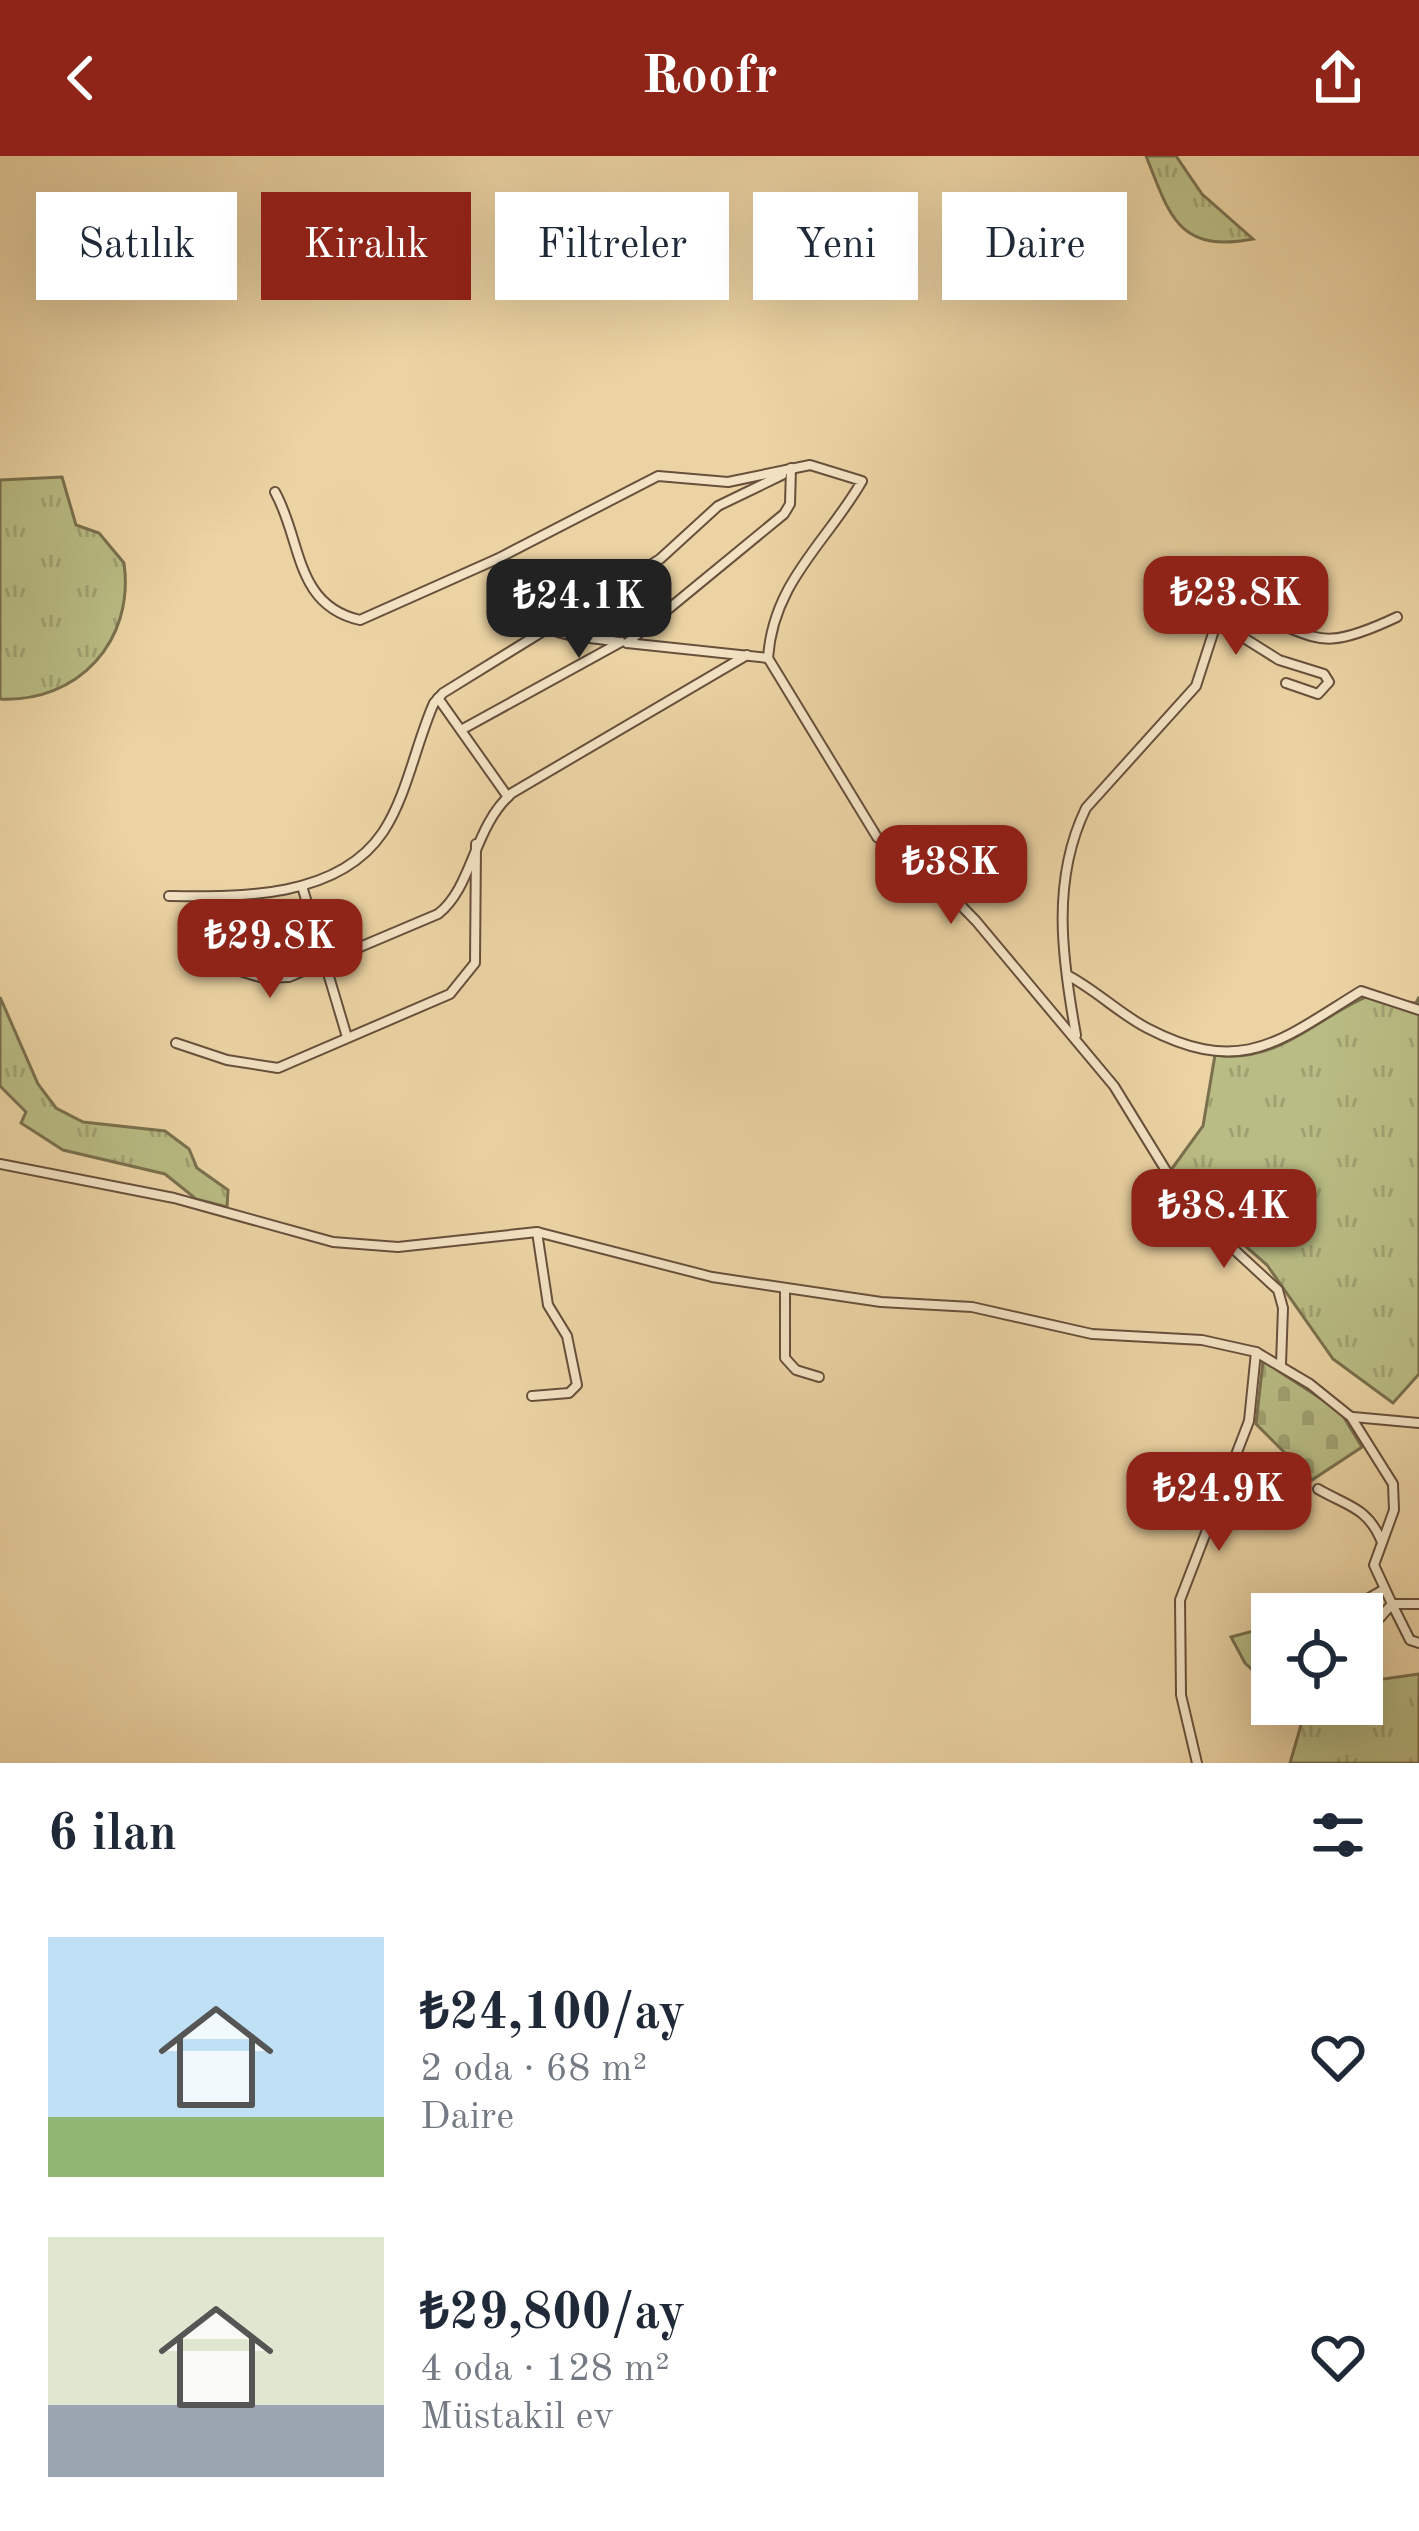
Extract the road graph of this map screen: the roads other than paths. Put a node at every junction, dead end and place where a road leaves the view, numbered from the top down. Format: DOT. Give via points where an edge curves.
graph roads {
  1 [pos="791,468"];
  2 [pos="275,492"];
  3 [pos="497,559"];
  4 [pos="1397,617"];
  5 [pos="1217,622"];
  6 [pos="549,632"];
  7 [pos="747,655"];
  8 [pos="768,658"];
  9 [pos="1286,683"];
  10 [pos="438,698"];
  11 [pos="461,730"];
  12 [pos="508,797"];
  13 [pos="476,841"];
  14 [pos="302,886"];
  15 [pos="169,896"];
  16 [pos="210,962"];
  17 [pos="326,962"];
  18 [pos="1069,976"];
  19 [pos="1419,1010"];
  20 [pos="347,1037"];
  21 [pos="1076,1037"];
  22 [pos="176,1042"];
  23 [pos="0,1164"];
  24 [pos="537,1232"];
  25 [pos="785,1289"];
  26 [pos="1256,1352"];
  27 [pos="1281,1364"];
  28 [pos="819,1377"];
  29 [pos="532,1396"];
  30 [pos="1351,1417"];
  31 [pos="1417,1420"];
  32 [pos="1318,1489"];
  33 [pos="1382,1541"];
  34 [pos="1383,1590"];
  35 [pos="1378,1593"];
  36 [pos="1392,1604"];
  37 [pos="1419,1604"];
  38 [pos="1383,1615"];
  39 [pos="1419,1643"];
  40 [pos="1197,1763"];
  1 -- 3 [label="street" via="728,482 658,476"];
  1 -- 6 [label="street" via="718,506 660,560"];
  1 -- 7 [label="street" via="784,514 628,643"];
  1 -- 8 [label="street" via="822,466 862,481 794,576 775,616"];
  2 -- 3 [label="street" via="308,585 355,619"];
  3 -- 6 [label="street" via="534,622"];
  4 -- 5 [label="street" via="1328,643 1239,611"];
  5 -- 9 [label="street" via="1279,660 1324,674 1329,685 1318,694"];
  5 -- 18 [label="street" via="1196,686 1077,827 1060,892"];
  6 -- 10 [label="street"];
  6 -- 11 [label="street" via="621,642"];
  7 -- 8 [label="street"];
  7 -- 12 [label="street"];
  8 -- 21 [label="street" via="877,837 945,889"];
  10 -- 11 [label="street"];
  10 -- 14 [label="street" via="382,832"];
  11 -- 12 [label="street"];
  12 -- 13 [label="street"];
  13 -- 17 [label="street" via="442,911"];
  13 -- 20 [label="street" via="469,976 432,1004"];
  14 -- 15 [label="street"];
  14 -- 17 [label="street"];
  16 -- 17 [label="street" via="276,979"];
  17 -- 20 [label="street"];
  18 -- 19 [label="street" via="1146,1028 1212,1053 1272,1046 1361,991"];
  18 -- 21 [label="street"];
  20 -- 22 [label="street" via="272,1069"];
  21 -- 27 [label="street" via="1189,1208 1278,1289"];
  23 -- 24 [label="street" via="174,1198 333,1242 398,1247"];
  24 -- 25 [label="street"];
  24 -- 29 [label="street" via="548,1305 567,1336 577,1385"];
  25 -- 26 [label="street" via="972,1307 1092,1334 1202,1340"];
  25 -- 28 [label="street" via="785,1358"];
  26 -- 27 [label="street"];
  26 -- 40 [label="street" via="1249,1420 1180,1600 1181,1695"];
  27 -- 30 [label="street"];
  30 -- 31 [label="street"];
  30 -- 33 [label="street" via="1393,1484"];
  32 -- 33 [label="street" via="1358,1507"];
  33 -- 34 [label="street" via="1374,1565"];
  34 -- 35 [label="street"];
  34 -- 36 [label="street"];
  36 -- 37 [label="street"];
  36 -- 38 [label="street"];
  36 -- 39 [label="street"];
}
